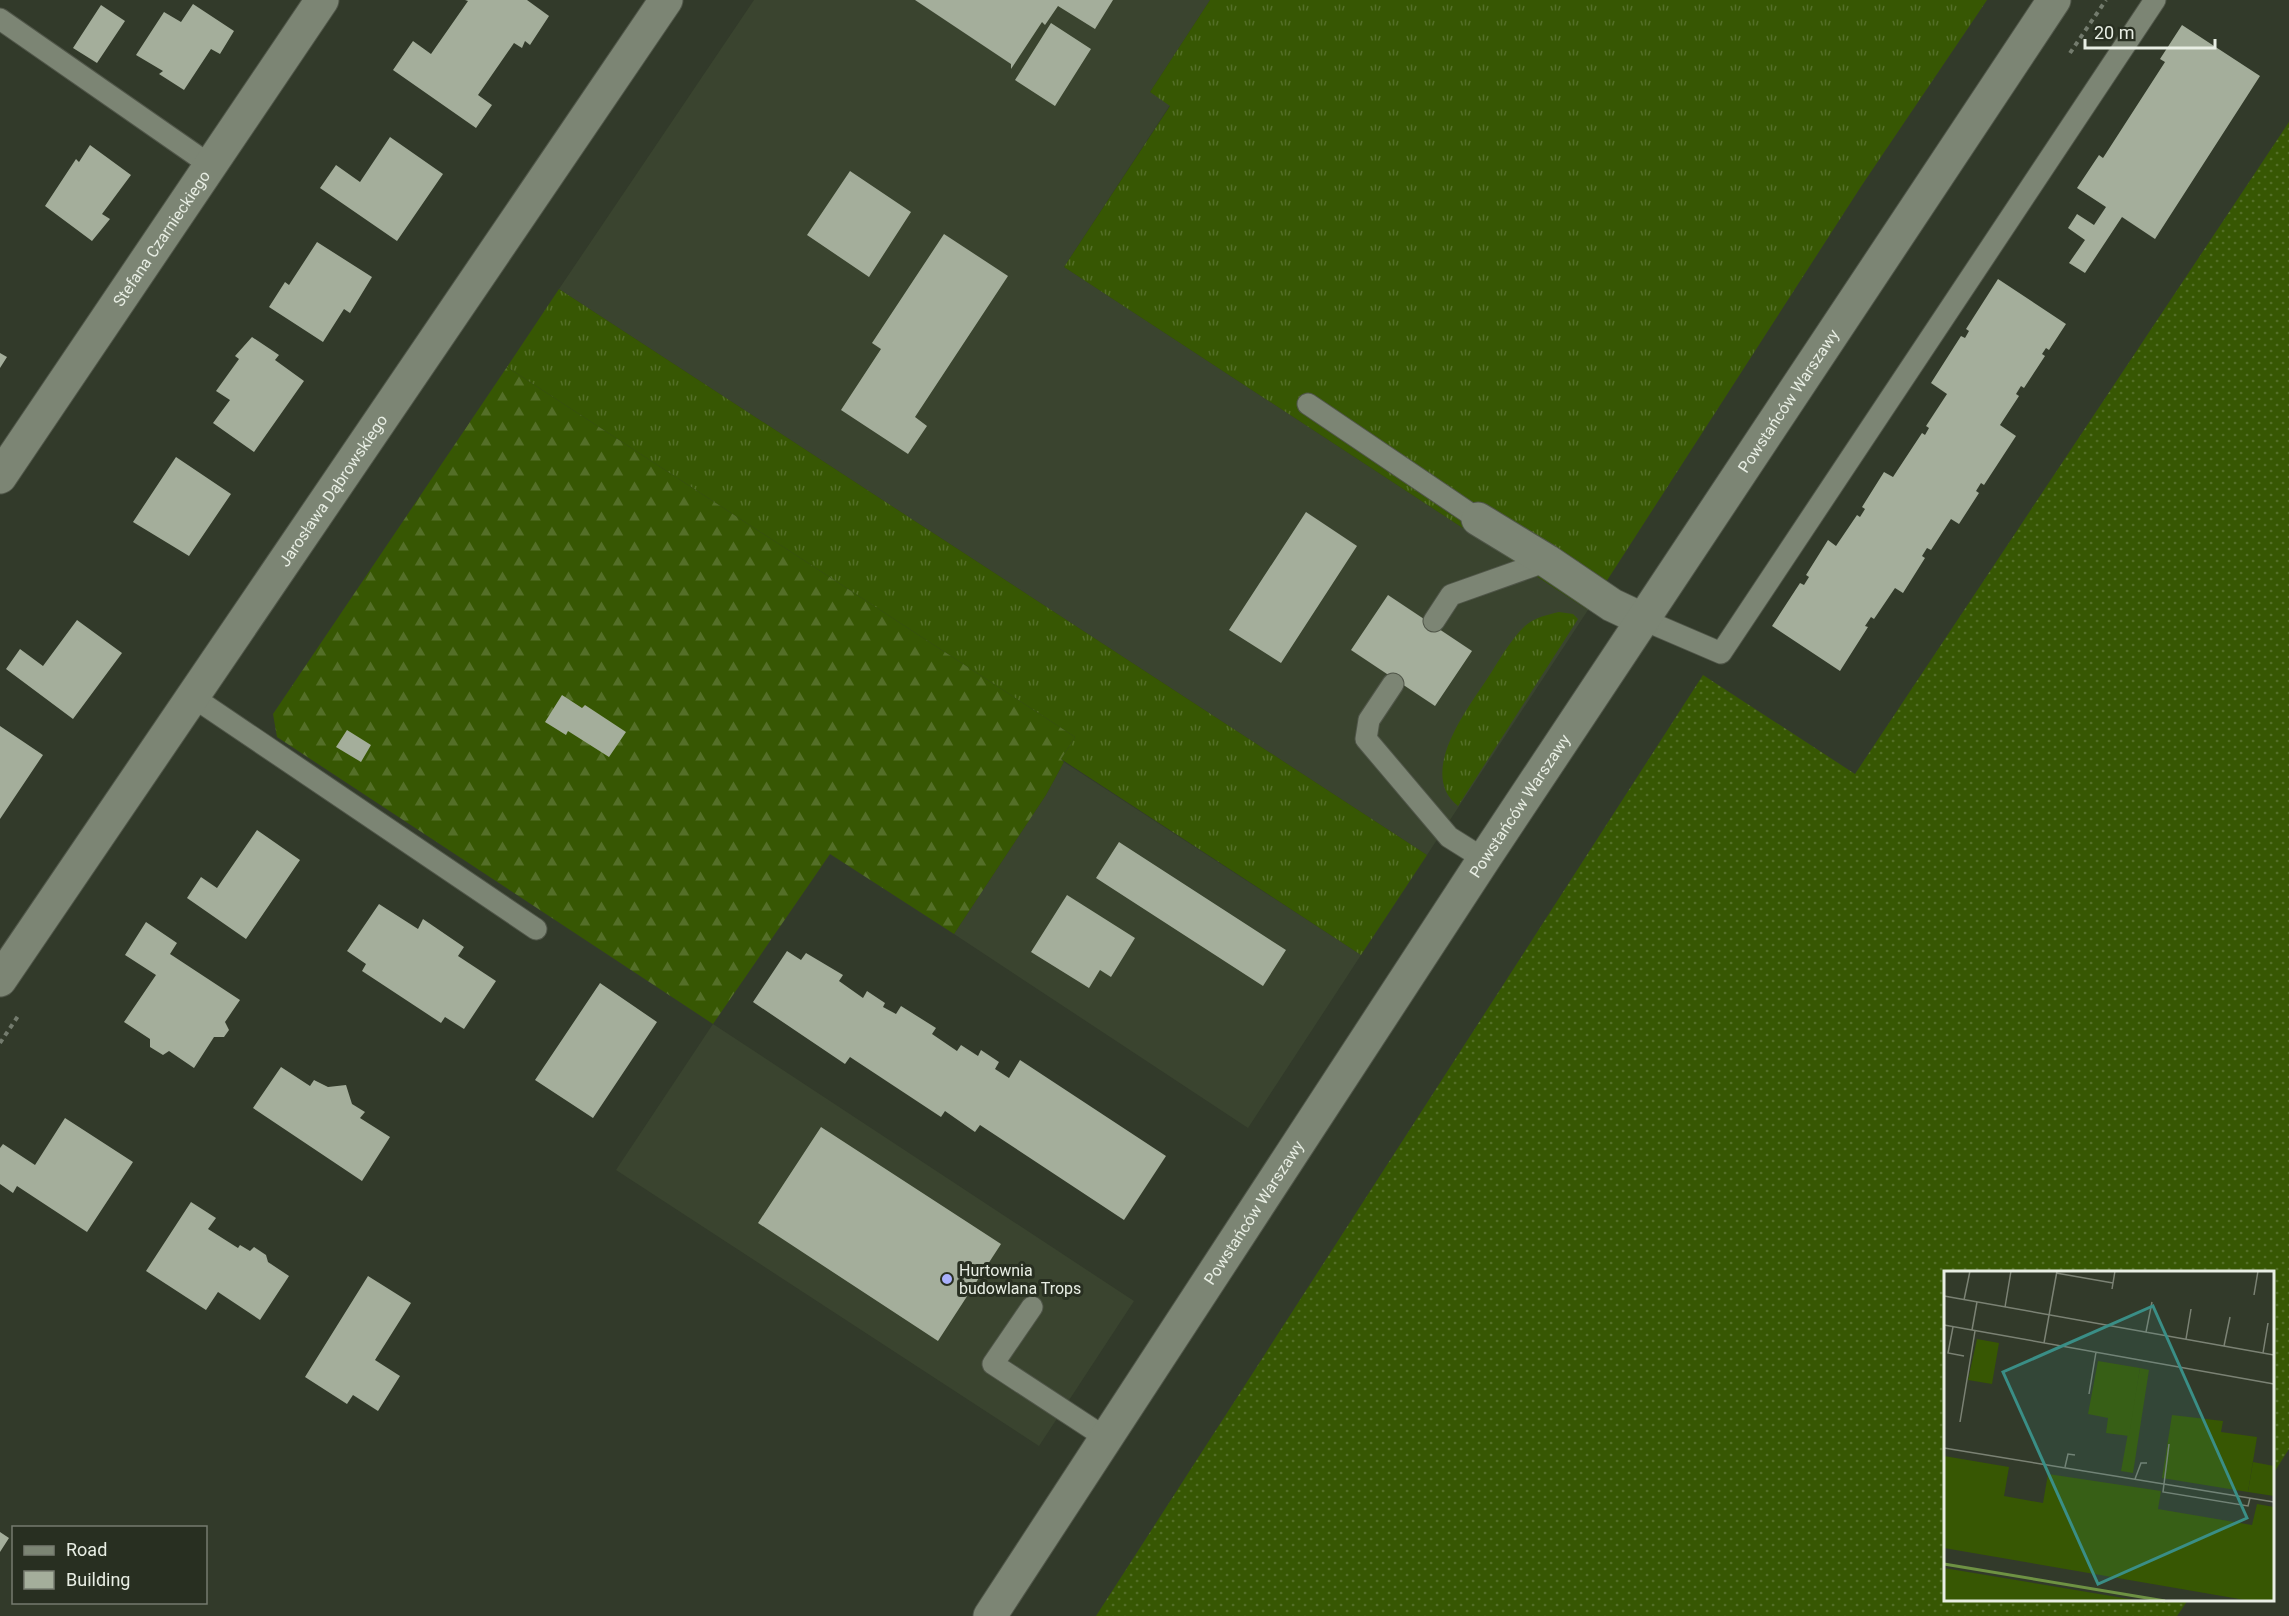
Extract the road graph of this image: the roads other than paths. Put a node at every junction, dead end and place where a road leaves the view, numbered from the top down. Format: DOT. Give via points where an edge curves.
graph roads {
  1 [pos="322,0"];
  2 [pos="666,0"];
  3 [pos="2054,0"];
  4 [pos="2155,0"];
  5 [pos="0,19"];
  6 [pos="210,165"];
  7 [pos="1308,404"];
  8 [pos="0,477"];
  9 [pos="1478,519"];
  10 [pos="1547,561"];
  11 [pos="1644,620"];
  12 [pos="1434,621"];
  13 [pos="1393,684"];
  14 [pos="193,697"];
  15 [pos="1484,859"];
  16 [pos="536,929"];
  17 [pos="0,980"];
  18 [pos="1032,1307"];
  19 [pos="1106,1438"];
  20 [pos="990,1616"];
  1 -- 6 [label="street, Stefana Czarnieckiego"];
  2 -- 14 [label="street, Jarosława Dąbrowskiego"];
  3 -- 11 [label="street, Powstańców Warszawy"];
  4 -- 11 [label="lane" via="1721,653"];
  5 -- 6 [label="lane"];
  6 -- 8 [label="street, Stefana Czarnieckiego"];
  7 -- 9 [label="lane"];
  9 -- 10 [label="street"];
  10 -- 11 [label="street" via="1612,605"];
  10 -- 12 [label="lane" via="1451,595"];
  11 -- 15 [label="street, Powstańców Warszawy"];
  13 -- 15 [label="lane" via="1369,720 1366,739 1449,837"];
  14 -- 16 [label="lane"];
  14 -- 17 [label="street, Jarosława Dąbrowskiego"];
  15 -- 19 [label="street, Powstańców Warszawy"];
  18 -- 19 [label="lane" via="993,1364"];
  19 -- 20 [label="street, Powstańców Warszawy"];
}
